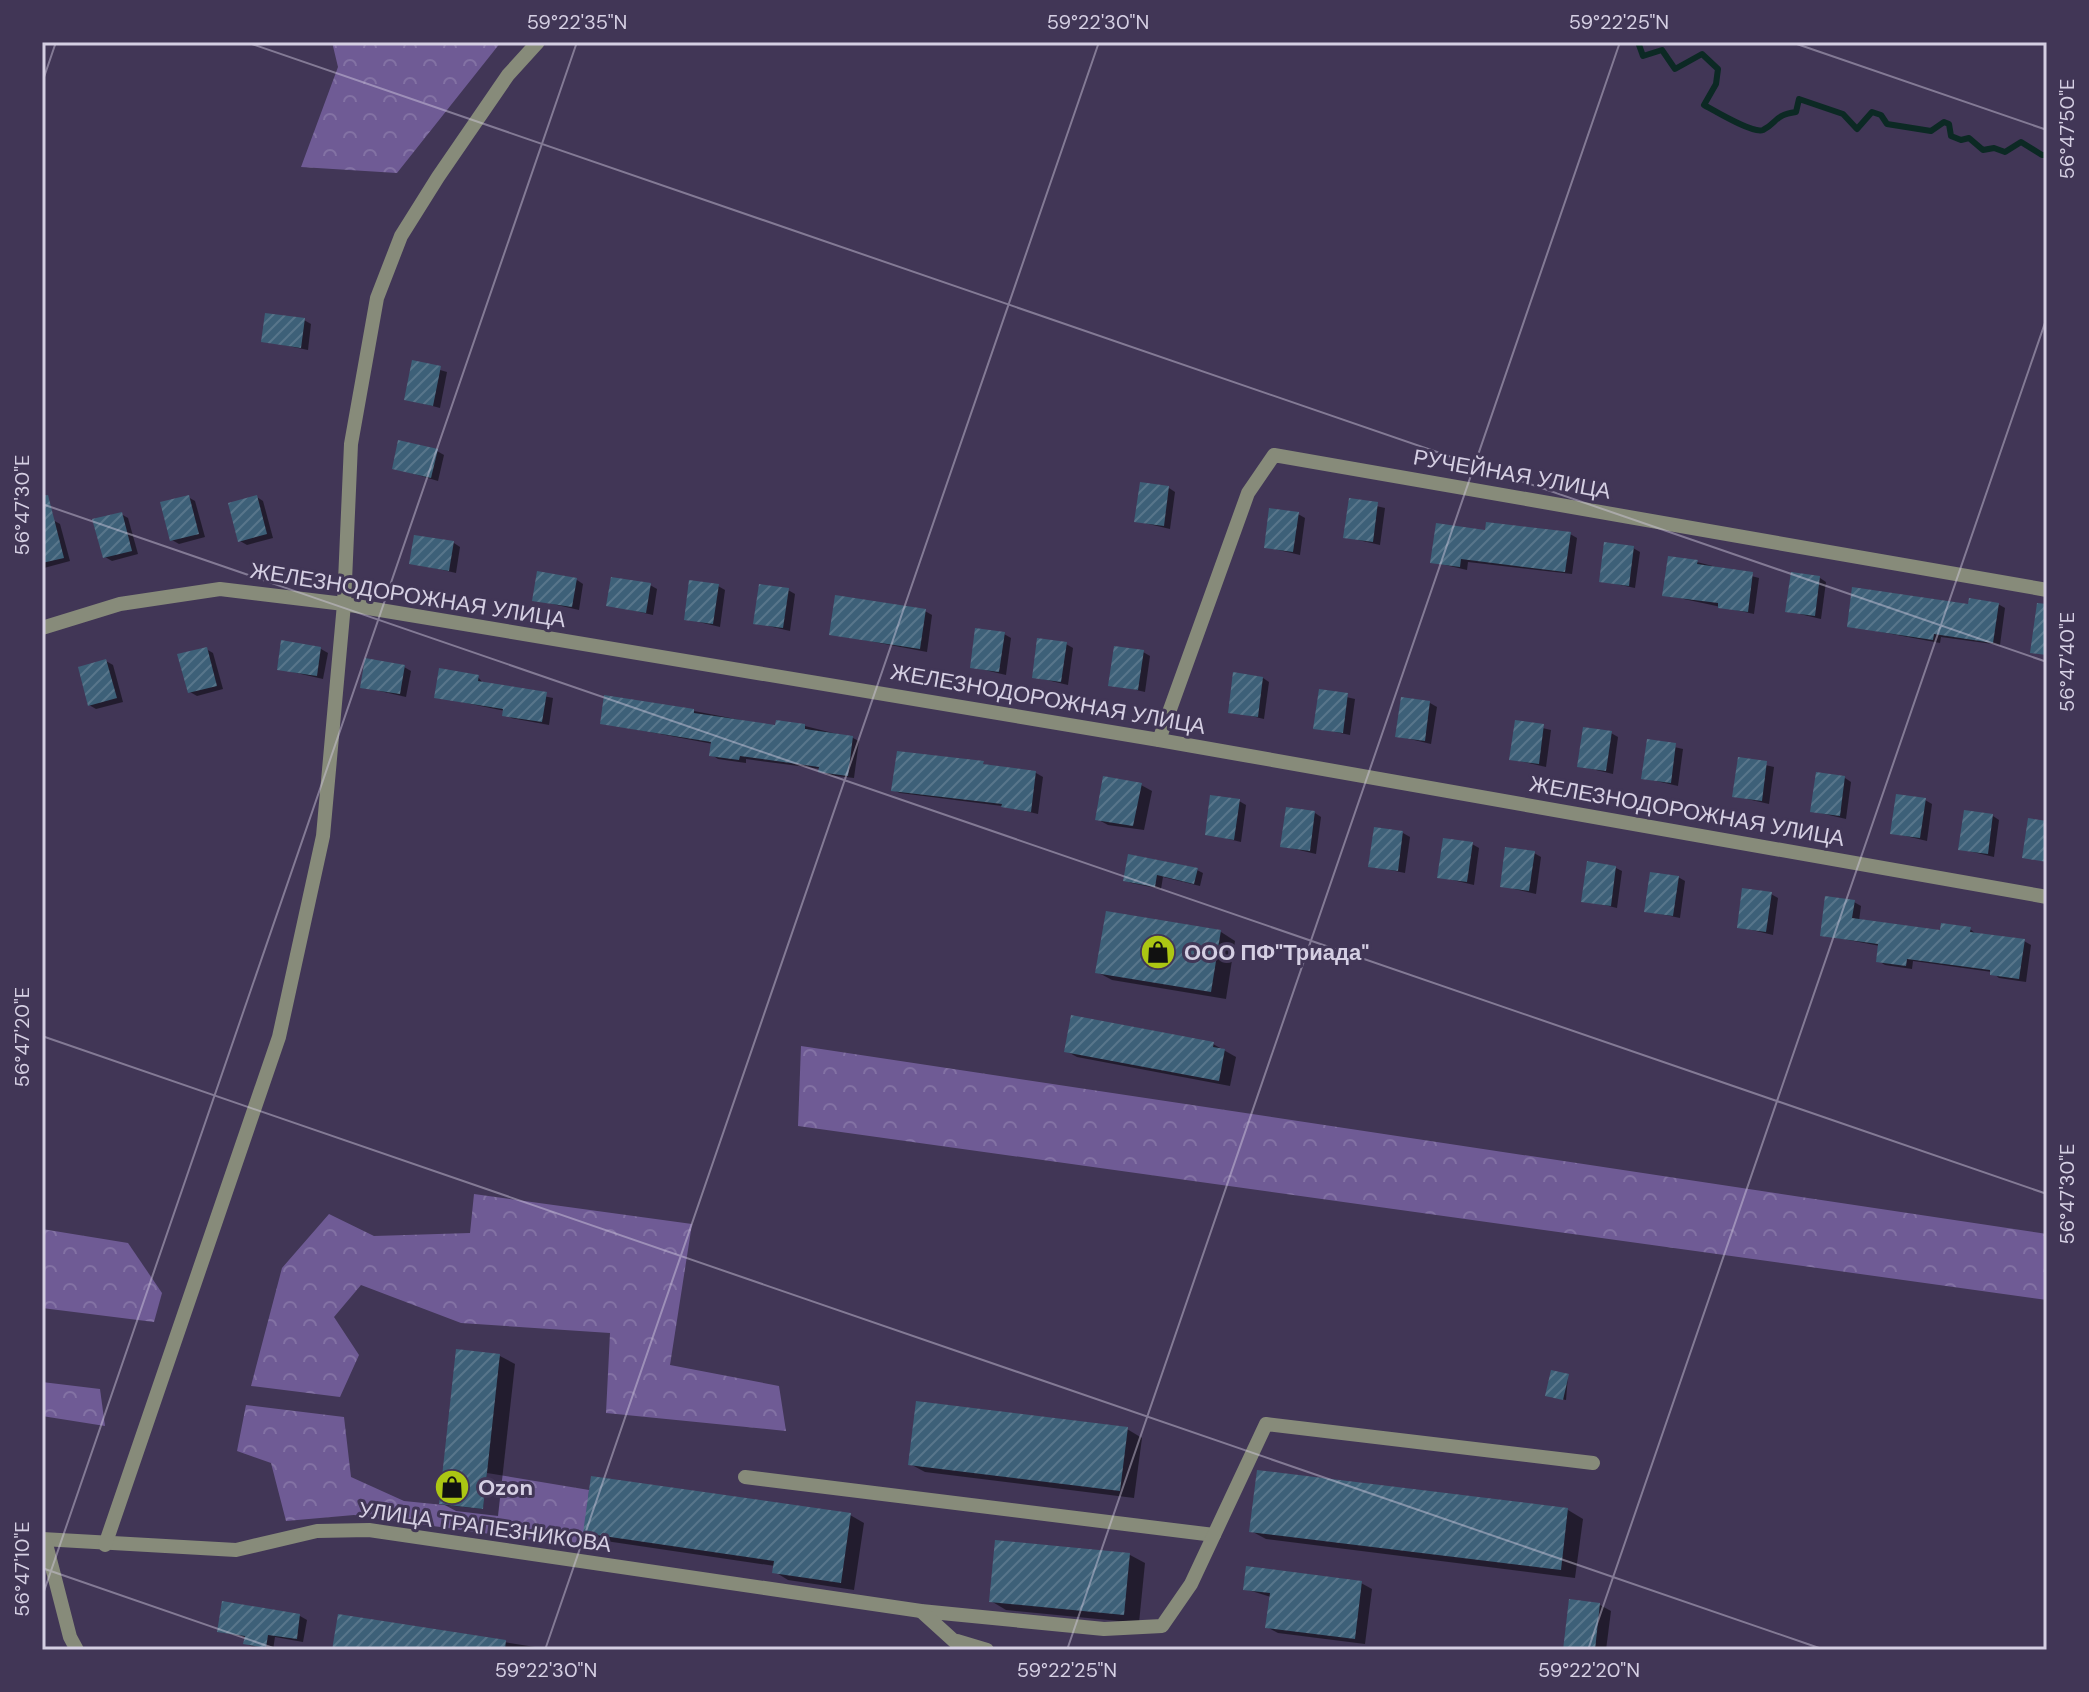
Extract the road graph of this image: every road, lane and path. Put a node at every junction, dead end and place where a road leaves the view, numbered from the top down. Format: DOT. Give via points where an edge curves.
graph roads {
  1 [pos="538,42"];
  2 [pos="2047,590"];
  3 [pos="344,604"];
  4 [pos="42,628"];
  5 [pos="1159,740"];
  6 [pos="2047,897"];
  7 [pos="1593,1463"];
  8 [pos="745,1477"];
  9 [pos="1214,1535"];
  10 [pos="44,1540"];
  11 [pos="105,1545"];
  12 [pos="921,1611"];
  13 [pos="953,1640"];
  14 [pos="77,1650"];
  15 [pos="964,1650"];
  16 [pos="987,1650"];
  1 -- 3 [label="street" via="508,75 438,177 401,236 377,298 351,444"];
  2 -- 5 [label="street, РУЧЕЙНАЯ УЛИЦА" via="1274,455 1248,493"];
  3 -- 4 [label="street, ЖЕЛЕЗНОДОРОЖНАЯ УЛИЦА" via="220,589 120,604"];
  3 -- 5 [label="street, ЖЕЛЕЗНОДОРОЖНАЯ УЛИЦА"];
  3 -- 11 [label="street" via="323,836 279,1037"];
  5 -- 6 [label="street, ЖЕЛЕЗНОДОРОЖНАЯ УЛИЦА"];
  7 -- 9 [label="street" via="1266,1424"];
  8 -- 9 [label="street"];
  9 -- 12 [label="street, УЛИЦА ТРАПЕЗНИКОВА" via="1191,1584 1162,1626 1104,1629"];
  10 -- 11 [label="street, УЛИЦА ТРАПЕЗНИКОВА"];
  10 -- 14 [label="street"];
  11 -- 12 [label="street, УЛИЦА ТРАПЕЗНИКОВА" via="236,1550 317,1531 369,1530"];
  12 -- 13 [label="street"];
  13 -- 15 [label="street"];
  13 -- 16 [label="street"];
}
